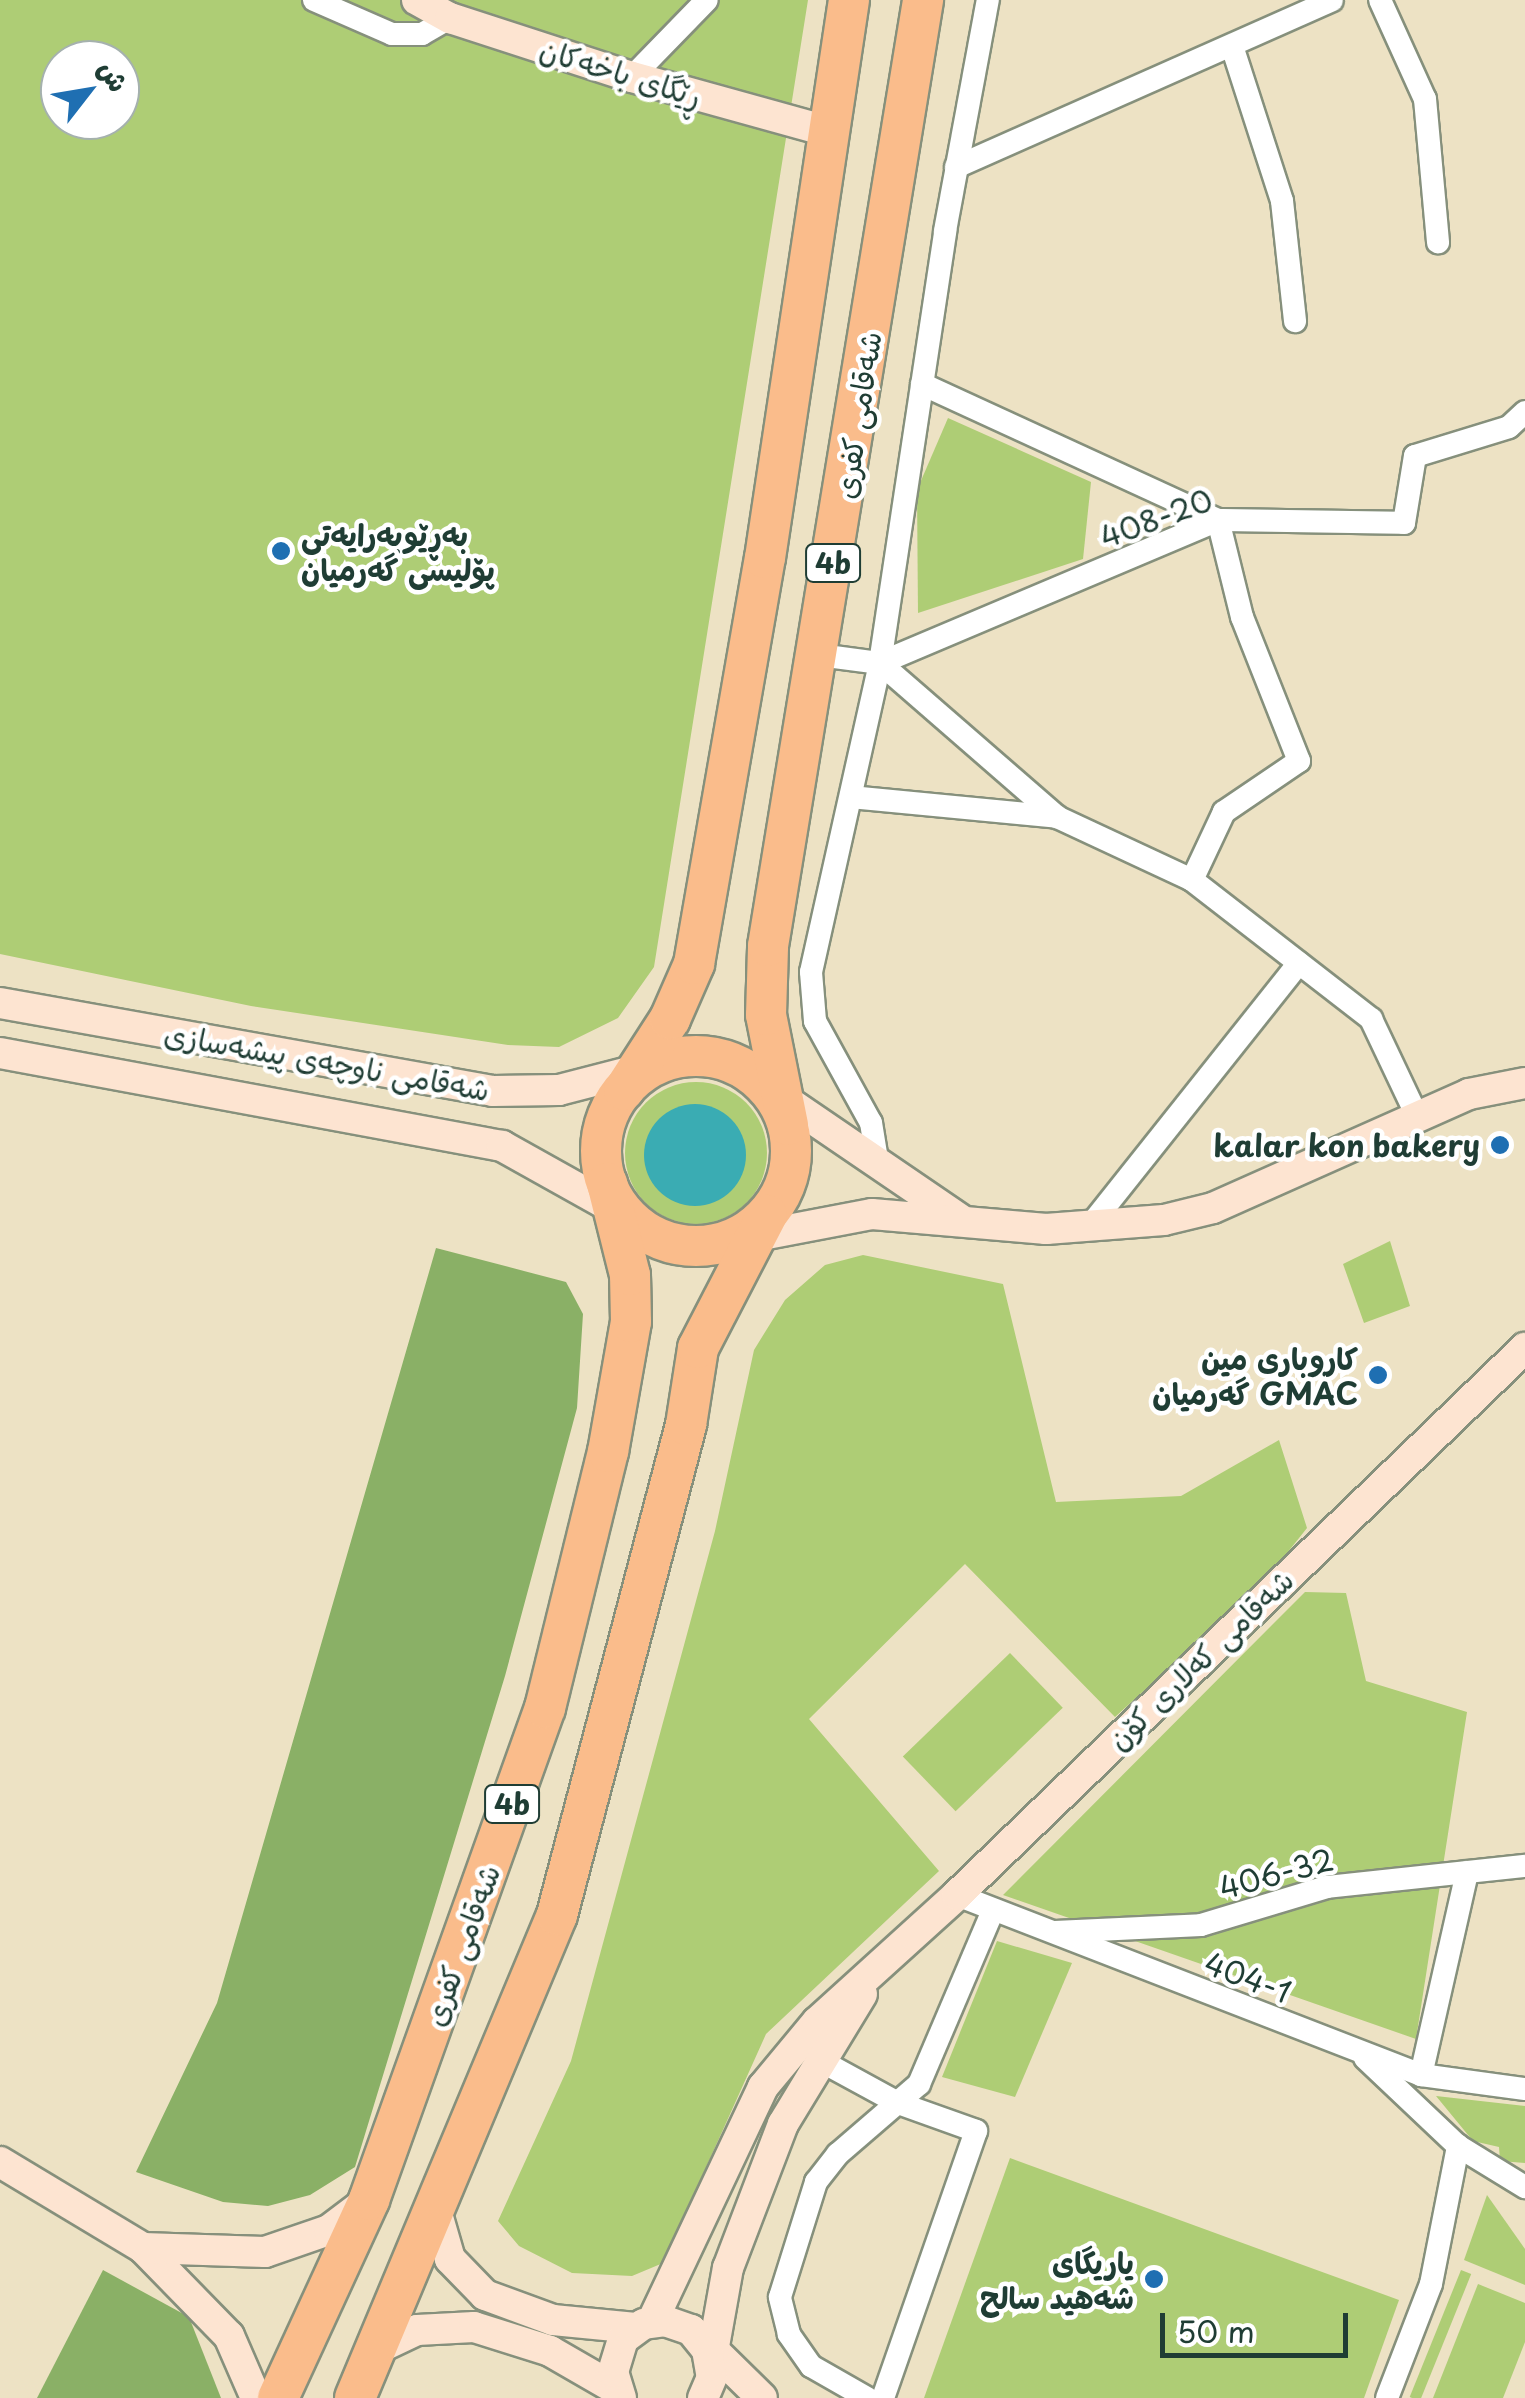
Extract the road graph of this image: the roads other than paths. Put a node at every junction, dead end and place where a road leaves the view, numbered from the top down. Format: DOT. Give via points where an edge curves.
graph roads {
  1 [pos="314,0"];
  2 [pos="416,0"];
  3 [pos="707,0"];
  4 [pos="849,0"];
  5 [pos="923,0"];
  6 [pos="988,0"];
  7 [pos="1332,0"];
  8 [pos="1380,0"];
  9 [pos="450,18"];
  10 [pos="1232,46"];
  11 [pos="632,77"];
  12 [pos="830,132"];
  13 [pos="956,167"];
  14 [pos="1438,242"];
  15 [pos="1294,321"];
  16 [pos="922,384"];
  17 [pos="1525,412"];
  18 [pos="1218,520"];
  19 [pos="819,654"];
  20 [pos="880,663"];
  21 [pos="851,796"];
  22 [pos="1057,817"];
  23 [pos="1192,880"];
  24 [pos="1299,963"];
  25 [pos="0,1003"];
  26 [pos="0,1053"];
  27 [pos="637,1075"];
  28 [pos="1518,1087"];
  29 [pos="781,1104"];
  30 [pos="1417,1116"];
  31 [pos="878,1166"];
  32 [pos="615,1202"];
  33 [pos="963,1220"];
  34 [pos="1089,1227"];
  35 [pos="753,1230"];
  36 [pos="1525,1348"];
  37 [pos="1525,1866"];
  38 [pos="1467,1872"];
  39 [pos="957,1895"];
  40 [pos="992,1913"];
  41 [pos="1042,1932"];
  42 [pos="877,1970"];
  43 [pos="1358,2051"];
  44 [pos="821,2062"];
  45 [pos="1421,2075"];
  46 [pos="763,2088"];
  47 [pos="1525,2089"];
  48 [pos="898,2103"];
  49 [pos="792,2107"];
  50 [pos="1458,2146"];
  51 [pos="0,2162"];
  52 [pos="1525,2187"];
  53 [pos="369,2200"];
  54 [pos="435,2207"];
  55 [pos="143,2248"];
  56 [pos="644,2325"];
  57 [pos="379,2348"];
  58 [pos="709,2350"];
  59 [pos="619,2393"];
  60 [pos="256,2398"];
  61 [pos="278,2398"];
  62 [pos="355,2398"];
  63 [pos="703,2398"];
  64 [pos="762,2398"];
  65 [pos="866,2398"];
  66 [pos="884,2398"];
  67 [pos="1386,2398"];
  1 -- 9 [label="street" via="392,34 422,34"];
  2 -- 9 [label="street, ڕێگای باخەکان"];
  3 -- 11 [label="street"];
  4 -- 12 [label="highway, 4b"];
  5 -- 19 [label="highway, شەقامی کفری / 4b"];
  6 -- 13 [label="street"];
  7 -- 10 [label="street"];
  8 -- 14 [label="street" via="1425,99"];
  9 -- 11 [label="street, ڕێگای باخەکان"];
  10 -- 13 [label="street"];
  10 -- 15 [label="street" via="1282,201"];
  11 -- 12 [label="street, ڕێگای باخەکان"];
  12 -- 27 [label="highway, 4b" via="694,964"];
  13 -- 16 [label="street"];
  16 -- 18 [label="street"];
  16 -- 20 [label="street"];
  17 -- 18 [label="street, 408-20" via="1509,427 1415,456 1404,522"];
  18 -- 20 [label="street, 408-20"];
  18 -- 23 [label="street" via="1242,617 1300,761 1224,812"];
  19 -- 20 [label="street"];
  19 -- 29 [label="highway, شەقامی کفری / 4b" via="768,946 766,1015"];
  20 -- 21 [label="street"];
  20 -- 22 [label="street"];
  21 -- 22 [label="street"];
  21 -- 31 [label="street" via="811,972 815,1021 871,1123"];
  22 -- 23 [label="street"];
  23 -- 24 [label="street"];
  24 -- 30 [label="street" via="1371,1019"];
  24 -- 34 [label="street"];
  25 -- 27 [label="street, شەقامی ناوچەی پیشەسازی" via="493,1091 558,1090"];
  26 -- 32 [label="street, شەقامی ناوچەی پیشەسازی" via="502,1146"];
  27 -- 29 [label="highway" via="701,1056 748,1072"];
  27 -- 32 [label="highway" via="602,1144"];
  28 -- 30 [label="street"];
  29 -- 31 [label="street"];
  29 -- 35 [label="highway" via="789,1173"];
  30 -- 34 [label="street" via="1214,1208"];
  31 -- 33 [label="street"];
  32 -- 35 [label="highway" via="675,1244"];
  32 -- 53 [label="highway, شەقامی کفری / 4b" via="630,1274 631,1322 595,1506 545,1708"];
  33 -- 34 [label="street"];
  33 -- 35 [label="street" via="860,1214"];
  35 -- 54 [label="highway, 4b" via="698,1348 686,1426 556,1916"];
  36 -- 39 [label="street, شەقامی کەلاری کۆن"];
  37 -- 38 [label="street, 406-32"];
  38 -- 41 [label="street, 406-32" via="1327,1887 1202,1924"];
  38 -- 45 [label="street"];
  39 -- 40 [label="street, 404-1"];
  39 -- 42 [label="street, شەقامی کەلاری کۆن"];
  40 -- 41 [label="street, 404-1"];
  40 -- 48 [label="street" via="925,2072"];
  41 -- 43 [label="street, 404-1"];
  42 -- 44 [label="street"];
  42 -- 46 [label="street" via="816,2022"];
  43 -- 45 [label="street, 404-1"];
  43 -- 50 [label="street"];
  44 -- 48 [label="street"];
  44 -- 49 [label="street"];
  45 -- 47 [label="street, 404-1"];
  46 -- 49 [label="street" via="788,2090"];
  46 -- 56 [label="street"];
  48 -- 65 [label="street" via="816,2182 780,2297 789,2334 810,2366"];
  48 -- 66 [label="street" via="976,2132"];
  49 -- 58 [label="street" via="728,2268"];
  50 -- 52 [label="street"];
  50 -- 67 [label="street" via="1430,2284"];
  51 -- 55 [label="street"];
  53 -- 55 [label="street" via="329,2230 265,2252"];
  53 -- 61 [label="highway, شەقامی کفری / 4b"];
  54 -- 56 [label="street" via="450,2259 485,2295 553,2320"];
  54 -- 57 [label="highway, 4b"];
  55 -- 60 [label="street" via="220,2324"];
  56 -- 58 [label="street" via="679,2324"];
  56 -- 59 [label="street" via="615,2355"];
  57 -- 59 [label="street" via="418,2330 474,2327 550,2351"];
  57 -- 62 [label="highway, 4b"];
  58 -- 63 [label="street"];
  58 -- 64 [label="street"];
}
